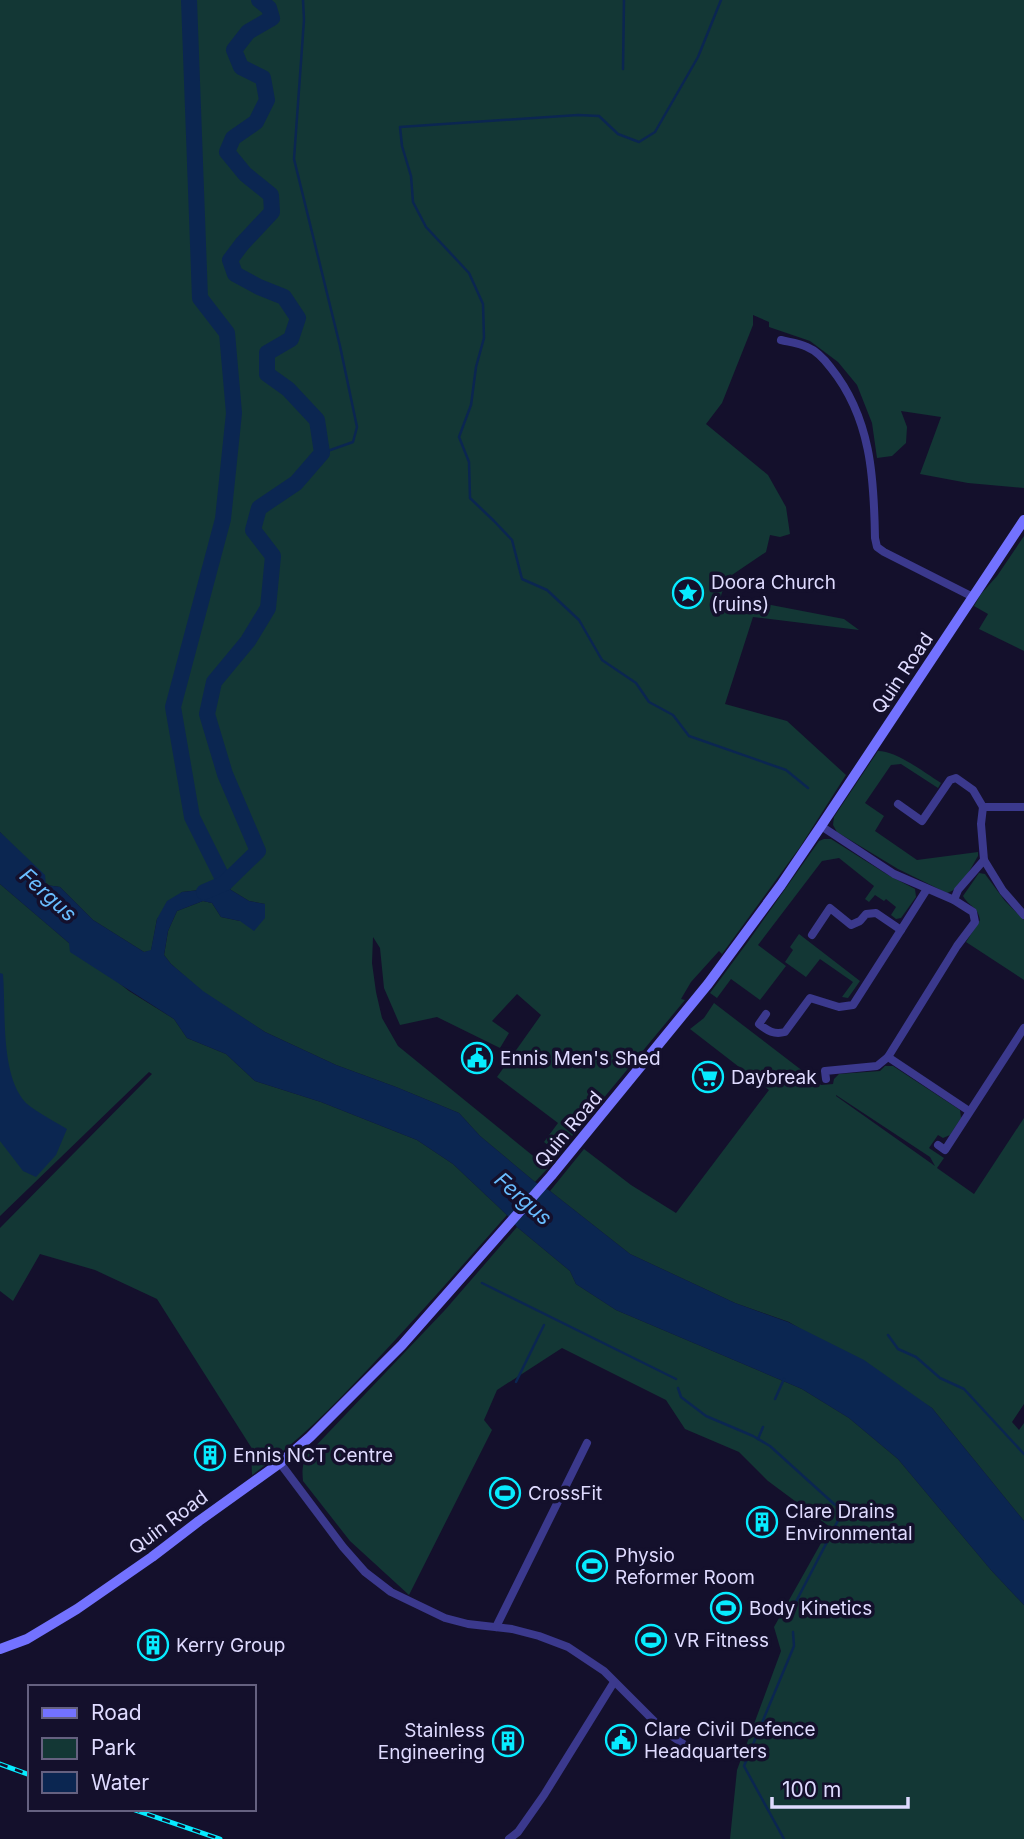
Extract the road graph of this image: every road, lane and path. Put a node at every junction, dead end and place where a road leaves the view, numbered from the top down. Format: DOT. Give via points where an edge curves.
graph roads {
  1 [pos="781,340"];
  2 [pos="1024,520"];
  3 [pos="973,597"];
  4 [pos="898,804"];
  5 [pos="983,807"];
  6 [pos="1024,807"];
  7 [pos="821,827"];
  8 [pos="984,860"];
  9 [pos="927,889"];
  10 [pos="954,900"];
  11 [pos="1024,915"];
  12 [pos="901,930"];
  13 [pos="812,936"];
  14 [pos="766,1014"];
  15 [pos="1024,1028"];
  16 [pos="888,1057"];
  17 [pos="826,1079"];
  18 [pos="969,1111"];
  19 [pos="938,1145"];
  20 [pos="587,1443"];
  21 [pos="279,1463"];
  22 [pos="496,1627"];
  23 [pos="0,1649"];
  24 [pos="614,1682"];
  25 [pos="685,1745"];
  26 [pos="509,1839"];
  1 -- 3 [label="street" via="817,353 839,377 856,407 873,471 877,547"];
  2 -- 3 [label="main road, Quin Road"];
  3 -- 7 [label="main road, Quin Road"];
  4 -- 5 [label="street" via="922,821 956,778 973,790"];
  5 -- 6 [label="street"];
  5 -- 8 [label="street"];
  7 -- 9 [label="street" via="894,874"];
  7 -- 21 [label="main road, Quin Road" via="708,984 551,1176 402,1345"];
  8 -- 10 [label="street"];
  8 -- 11 [label="street"];
  9 -- 10 [label="street"];
  9 -- 12 [label="street"];
  10 -- 16 [label="street" via="973,912 975,922"];
  12 -- 13 [label="street" via="876,913 851,925 830,908"];
  12 -- 14 [label="street" via="853,1005 839,1007 810,998 785,1032 776,1034 759,1024"];
  15 -- 18 [label="street"];
  16 -- 17 [label="street" via="877,1066 825,1071"];
  16 -- 18 [label="street"];
  18 -- 19 [label="street" via="945,1150"];
  20 -- 22 [label="street"];
  21 -- 22 [label="street" via="343,1547 391,1592 445,1618"];
  21 -- 23 [label="main road, Quin Road" via="77,1609 27,1639"];
  22 -- 24 [label="street" via="568,1647"];
  24 -- 25 [label="street"];
  24 -- 26 [label="street" via="544,1795"];
}
